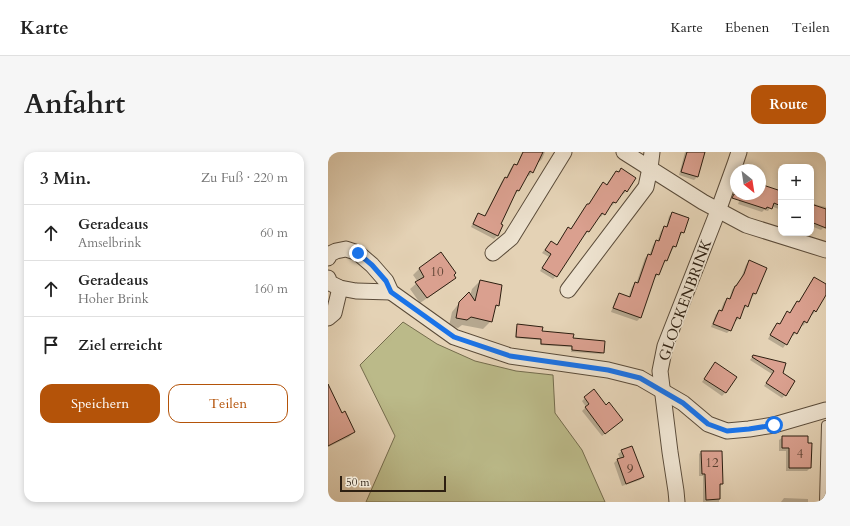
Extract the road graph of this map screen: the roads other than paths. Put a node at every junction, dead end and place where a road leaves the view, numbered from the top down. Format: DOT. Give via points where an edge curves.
graph roads {
  1 [pos="564,152"];
  2 [pos="624,152"];
  3 [pos="652,152"];
  4 [pos="738,152"];
  5 [pos="650,168"];
  6 [pos="718,211"];
  7 [pos="826,250"];
  8 [pos="493,253"];
  9 [pos="328,258"];
  10 [pos="328,278"];
  11 [pos="340,288"];
  12 [pos="568,290"];
  13 [pos="391,292"];
  14 [pos="328,318"];
  15 [pos="662,392"];
  16 [pos="826,410"];
  17 [pos="826,425"];
  18 [pos="677,502"];
  19 [pos="824,502"];
  1 -- 8 [label="street" via="511,238"];
  2 -- 5 [label="street"];
  3 -- 5 [label="street"];
  4 -- 6 [label="street, GLOCKENBRINK"];
  5 -- 6 [label="street"];
  5 -- 12 [label="street" via="646,188"];
  6 -- 7 [label="street" via="746,225"];
  6 -- 15 [label="street, GLOCKENBRINK" via="665,346 660,371"];
  9 -- 13 [label="street" via="336,250 346,249 358,253 386,281"];
  10 -- 11 [label="street" via="330,283"];
  11 -- 13 [label="street"];
  11 -- 14 [label="street" via="334,313"];
  13 -- 15 [label="street" via="454,337 510,356 608,370 640,378"];
  15 -- 16 [label="street" via="683,403 708,424 727,431 774,425"];
  15 -- 18 [label="street, GLOCKENBRINK"];
  17 -- 19 [label="lane"];
}
